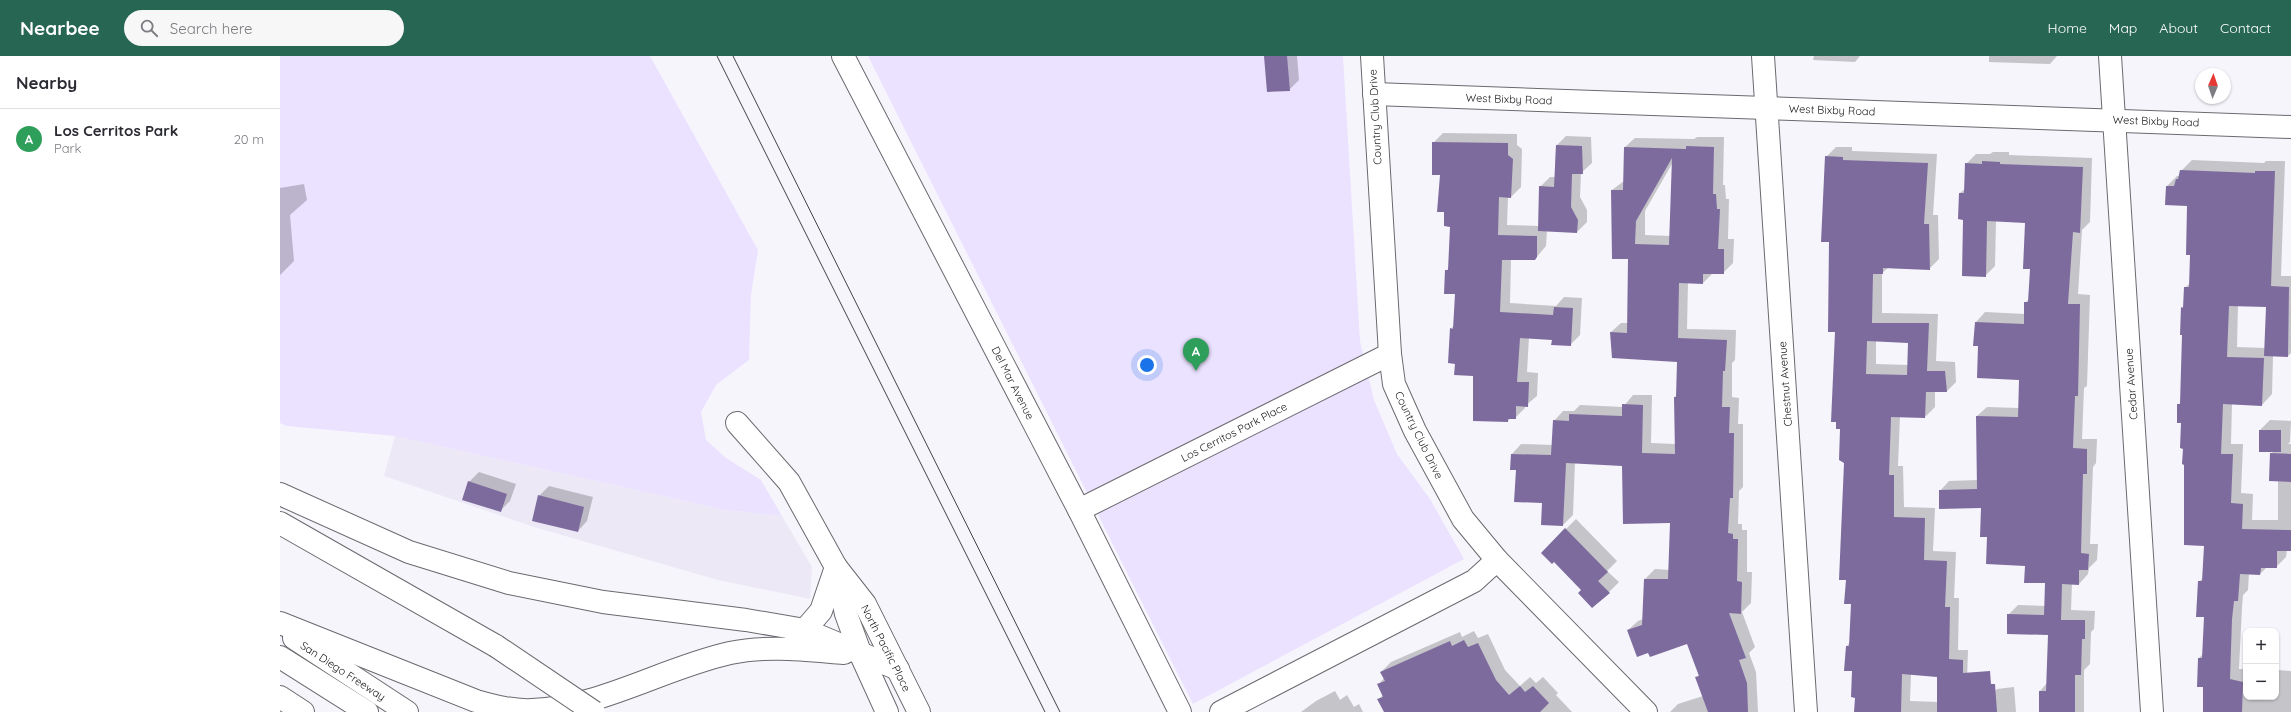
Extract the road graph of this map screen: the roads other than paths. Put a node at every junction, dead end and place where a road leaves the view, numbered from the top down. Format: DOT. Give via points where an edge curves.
graph roads {
  1 [pos="844,56"];
  2 [pos="1372,56"];
  3 [pos="1763,56"];
  4 [pos="2110,56"];
  5 [pos="1374,94"];
  6 [pos="1766,108"];
  7 [pos="2115,119"];
  8 [pos="2291,127"];
  9 [pos="1390,354"];
  10 [pos="736,423"];
  11 [pos="280,494"];
  12 [pos="1079,510"];
  13 [pos="280,523"];
  14 [pos="1497,560"];
  15 [pos="836,567"];
  16 [pos="280,623"];
  17 [pos="280,629"];
  18 [pos="805,630"];
  19 [pos="786,649"];
  20 [pos="861,655"];
  21 [pos="280,657"];
  22 [pos="898,669"];
  23 [pos="280,674"];
  24 [pos="280,697"];
  25 [pos="304,712"];
  26 [pos="338,712"];
  27 [pos="367,712"];
  28 [pos="407,712"];
  29 [pos="594,712"];
  30 [pos="887,712"];
  31 [pos="919,712"];
  32 [pos="1180,712"];
  33 [pos="1221,712"];
  34 [pos="1646,712"];
  35 [pos="1806,712"];
  36 [pos="2152,712"];
  1 -- 12 [label="main road, Del Mar Avenue"];
  2 -- 5 [label="main road, Country Club Drive"];
  3 -- 6 [label="main road, Chestnut Avenue"];
  4 -- 7 [label="main road, Cedar Avenue"];
  5 -- 6 [label="main road, West Bixby Road"];
  5 -- 9 [label="main road, Country Club Drive"];
  6 -- 7 [label="main road, West Bixby Road"];
  6 -- 35 [label="main road, Chestnut Avenue"];
  7 -- 8 [label="main road, West Bixby Road"];
  7 -- 36 [label="main road, Cedar Avenue"];
  9 -- 12 [label="main road, Los Cerritos Park Place"];
  9 -- 14 [label="main road, Country Club Drive" via="1394,384 1415,431 1462,519"];
  10 -- 15 [label="main road, North Pacific Place" via="789,482"];
  11 -- 18 [label="main road" via="409,552 509,583 603,602"];
  12 -- 32 [label="main road, Del Mar Avenue"];
  13 -- 29 [label="main road, bridge" via="496,646"];
  14 -- 33 [label="main road" via="1474,581"];
  14 -- 34 [label="main road, Country Club Drive"];
  15 -- 18 [label="main road" via="821,611"];
  15 -- 20 [label="main road, North Pacific Place" via="846,614"];
  15 -- 22 [label="main road, North Pacific Place" via="865,604"];
  16 -- 19 [label="main road" via="476,701 504,708 531,710 570,705 728,653 768,648"];
  17 -- 28 [label="main road, San Diego Freeway"];
  18 -- 19 [label="main road"];
  18 -- 20 [label="main road"];
  19 -- 20 [label="main road"];
  20 -- 22 [label="main road"];
  20 -- 30 [label="main road, North Pacific Place"];
  21 -- 27 [label="main road"];
  22 -- 31 [label="main road, North Pacific Place"];
  23 -- 26 [label="main road"];
  24 -- 25 [label="main road"];
}
